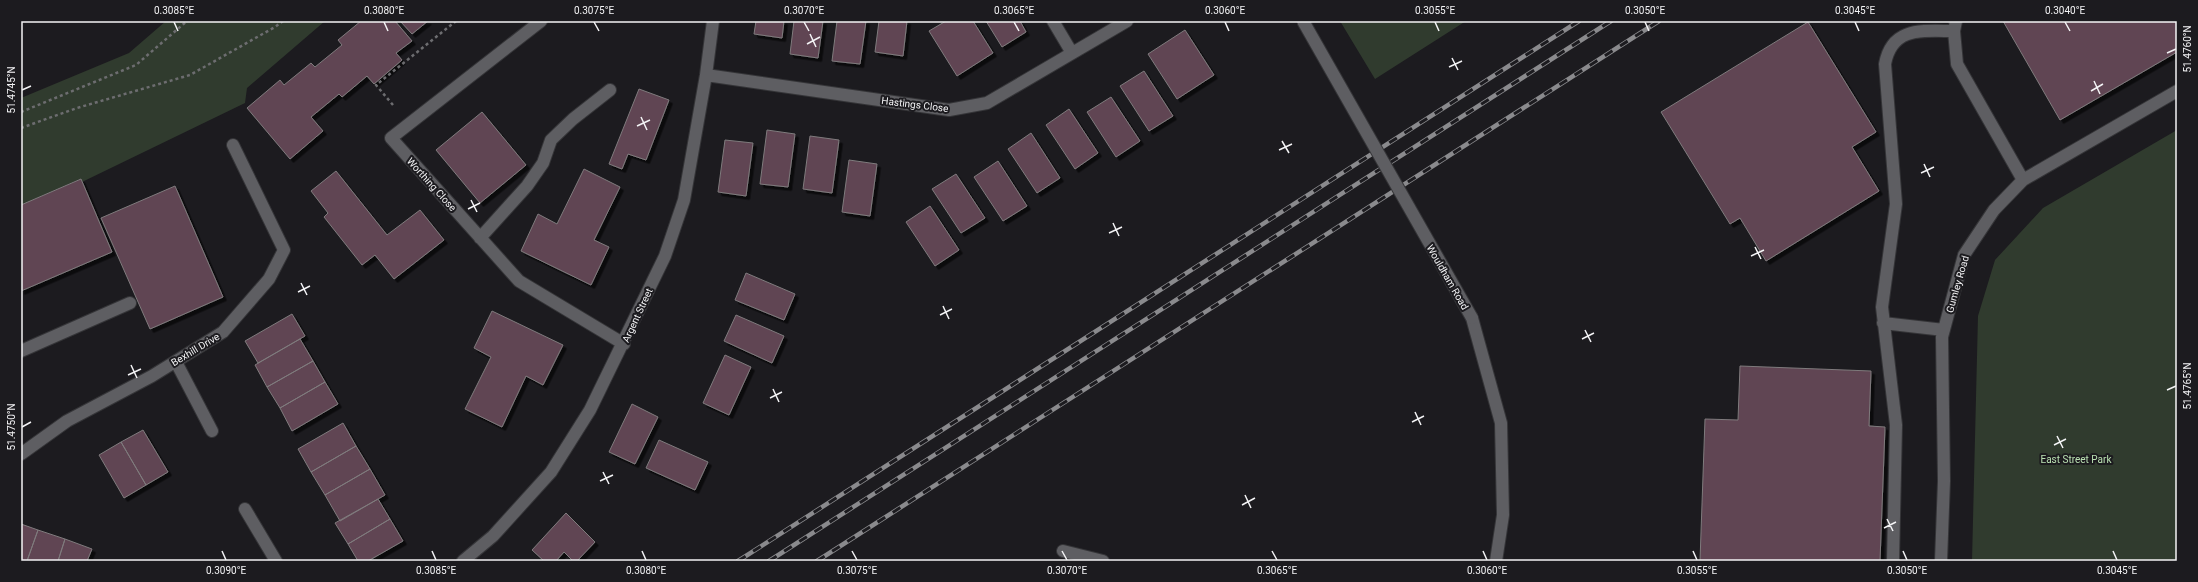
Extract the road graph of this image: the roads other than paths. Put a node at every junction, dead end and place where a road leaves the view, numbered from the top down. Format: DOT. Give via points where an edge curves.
graph roads {
  1 [pos="541,21"];
  2 [pos="713,21"];
  3 [pos="1053,21"];
  4 [pos="1127,21"];
  5 [pos="1303,21"];
  6 [pos="1955,26"];
  7 [pos="1072,53"];
  8 [pos="706,75"];
  9 [pos="610,90"];
  10 [pos="2177,91"];
  11 [pos="233,145"];
  12 [pos="2023,180"];
  13 [pos="480,238"];
  14 [pos="130,303"];
  15 [pos="1883,323"];
  16 [pos="1944,330"];
  17 [pos="624,344"];
  18 [pos="21,351"];
  19 [pos="176,362"];
  20 [pos="212,431"];
  21 [pos="21,454"];
  22 [pos="245,509"];
  23 [pos="1063,551"];
  24 [pos="276,561"];
  25 [pos="463,561"];
  26 [pos="1103,561"];
  27 [pos="1496,561"];
  28 [pos="1893,561"];
  29 [pos="1940,561"];
  1 -- 13 [label="street, Worthing Close" via="391,138"];
  2 -- 8 [label="street, Argent Street"];
  3 -- 7 [label="street"];
  4 -- 7 [label="street, Hastings Close"];
  5 -- 27 [label="street, Wouldham Road, bridge" via="1472,318 1501,423 1503,515"];
  6 -- 12 [label="street" via="1957,64"];
  6 -- 15 [label="street" via="1900,37 1890,46 1886,57 1885,80 1896,204 1883,290"];
  7 -- 8 [label="street, Hastings Close" via="987,103 949,110"];
  8 -- 17 [label="street, Argent Street" via="684,200 665,256"];
  9 -- 13 [label="street" via="551,140 543,163 527,186"];
  10 -- 12 [label="street, Gumley Road"];
  11 -- 19 [label="street, Bexhill Drive" via="284,250 269,279 224,332"];
  12 -- 16 [label="street, Gumley Road" via="1994,210 1964,255"];
  13 -- 17 [label="street, Worthing Close" via="518,281"];
  14 -- 18 [label="street"];
  15 -- 16 [label="street"];
  15 -- 28 [label="street" via="1896,425"];
  16 -- 29 [label="street, Gumley Road" via="1944,481"];
  17 -- 25 [label="street, Argent Street" via="590,410 551,472 493,536"];
  19 -- 20 [label="street"];
  19 -- 21 [label="street, Bexhill Drive" via="67,422"];
  22 -- 24 [label="street"];
  23 -- 26 [label="street"];
}
